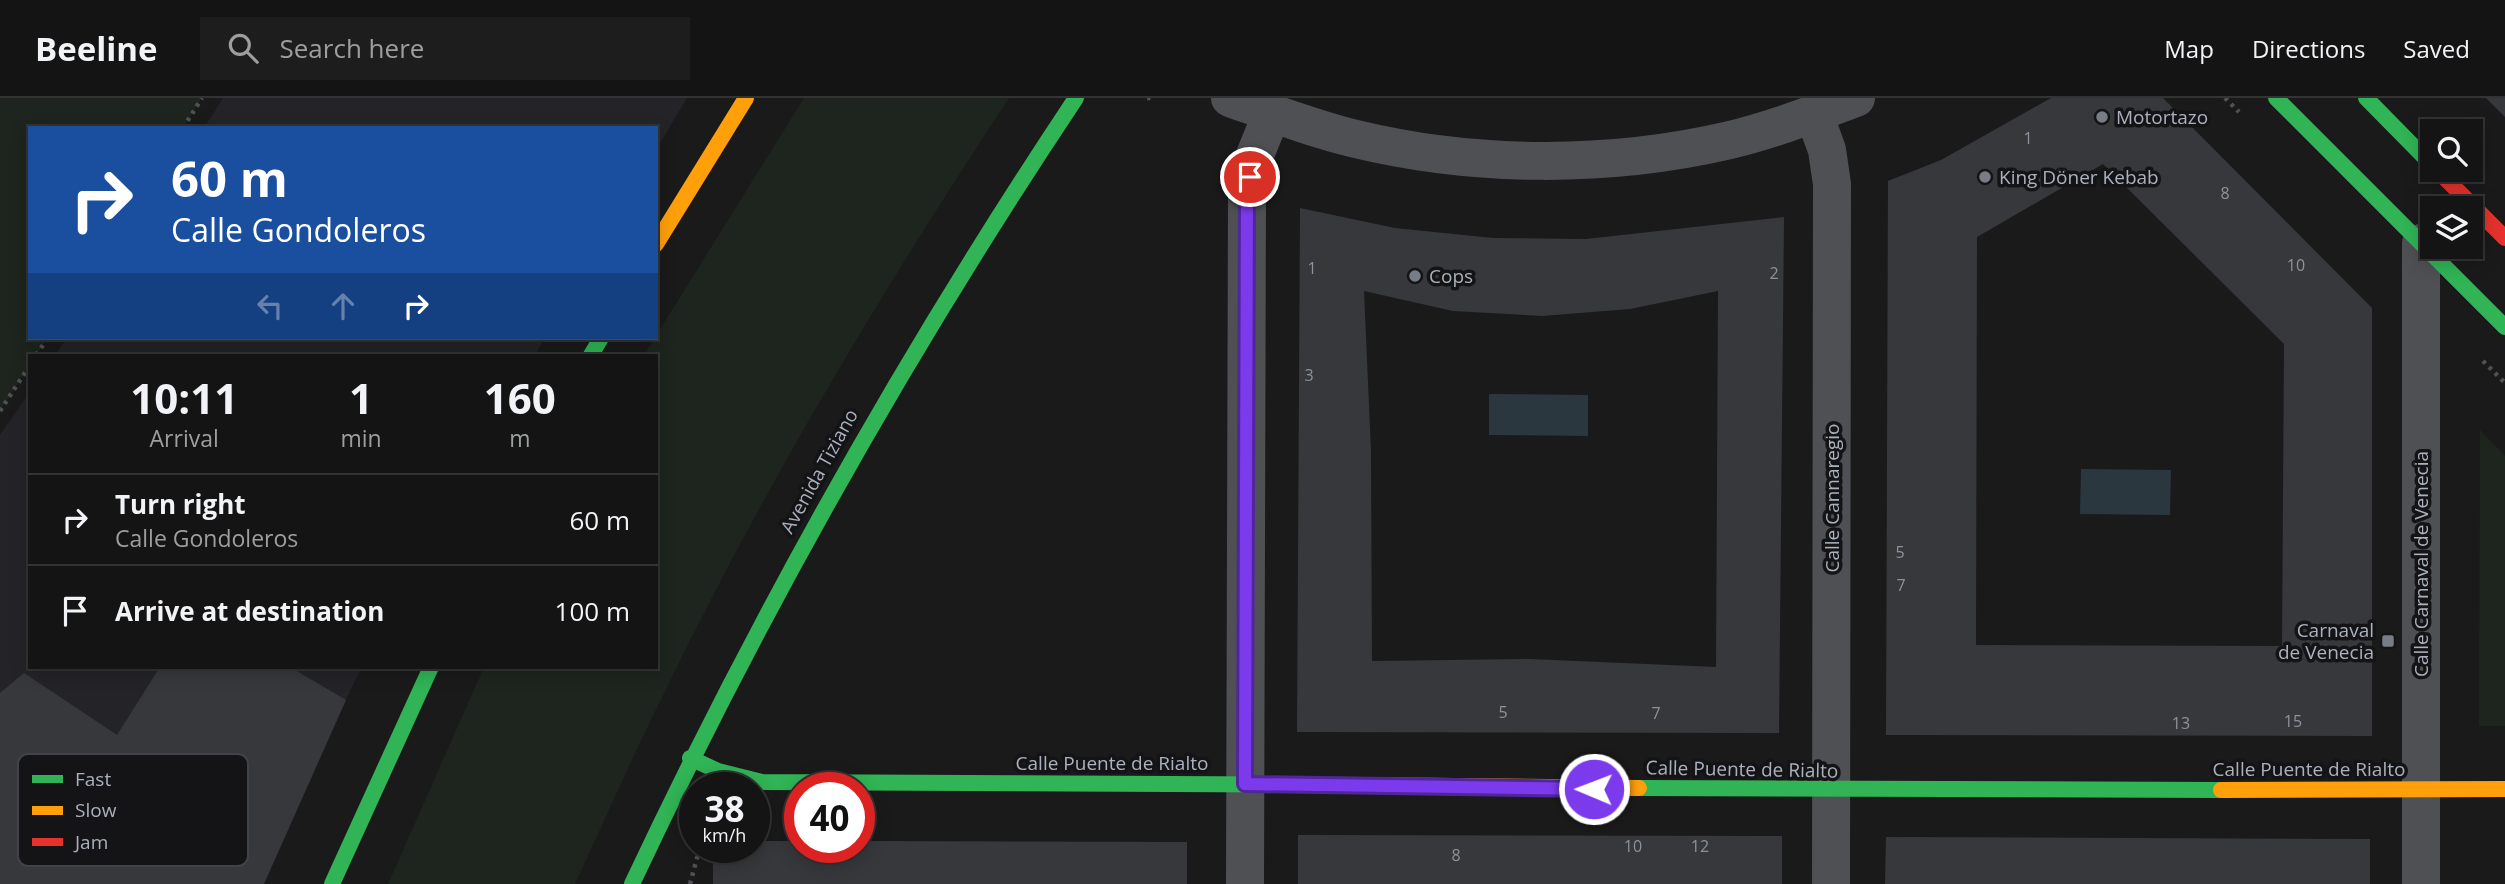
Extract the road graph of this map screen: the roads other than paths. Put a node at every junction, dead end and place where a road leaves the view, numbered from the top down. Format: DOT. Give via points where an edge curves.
graph roads {
  1 [pos="746,98"];
  2 [pos="1076,98"];
  3 [pos="1230,98"];
  4 [pos="1856,98"];
  5 [pos="2276,98"];
  6 [pos="2366,98"];
  7 [pos="1272,113"];
  8 [pos="1814,114"];
  9 [pos="2420,153"];
  10 [pos="2453,182"];
  11 [pos="2491,210"];
  12 [pos="2505,238"];
  13 [pos="658,241"];
  14 [pos="2420,242"];
  15 [pos="2421,259"];
  16 [pos="2437,259"];
  17 [pos="2505,327"];
  18 [pos="430,669"];
  19 [pos="690,758"];
  20 [pos="1245,784"];
  21 [pos="2505,789"];
  22 [pos="2421,790"];
  23 [pos="1832,792"];
  24 [pos="332,884"];
  25 [pos="632,884"];
  26 [pos="1245,884"];
  27 [pos="1831,884"];
  28 [pos="2421,884"];
  1 -- 13 [label="street"];
  2 -- 19 [label="street, Avenida Tiziano" via="867,427"];
  3 -- 7 [label="street"];
  4 -- 8 [label="street"];
  5 -- 14 [label="street"];
  6 -- 9 [label="street"];
  7 -- 8 [label="street" via="1356,139 1434,154 1552,162 1731,140"];
  7 -- 20 [label="street" via="1253,160 1247,195"];
  8 -- 23 [label="street, Calle Cannaregio" via="1827,150 1832,184"];
  10 -- 11 [label="street"];
  11 -- 12 [label="street"];
  15 -- 22 [label="street, Calle Carnaval de Venecia"];
  16 -- 17 [label="street"];
  18 -- 24 [label="street"];
  19 -- 20 [label="street, Calle Puente de Rialto" via="762,782"];
  19 -- 25 [label="street, Avenida Tiziano"];
  20 -- 23 [label="street, Calle Puente de Rialto"];
  20 -- 26 [label="street"];
  21 -- 22 [label="street, Calle Puente de Rialto"];
  22 -- 23 [label="street, Calle Puente de Rialto"];
  22 -- 28 [label="street, Calle Carnaval de Venecia"];
  23 -- 27 [label="street, Calle Cannaregio"];
}
